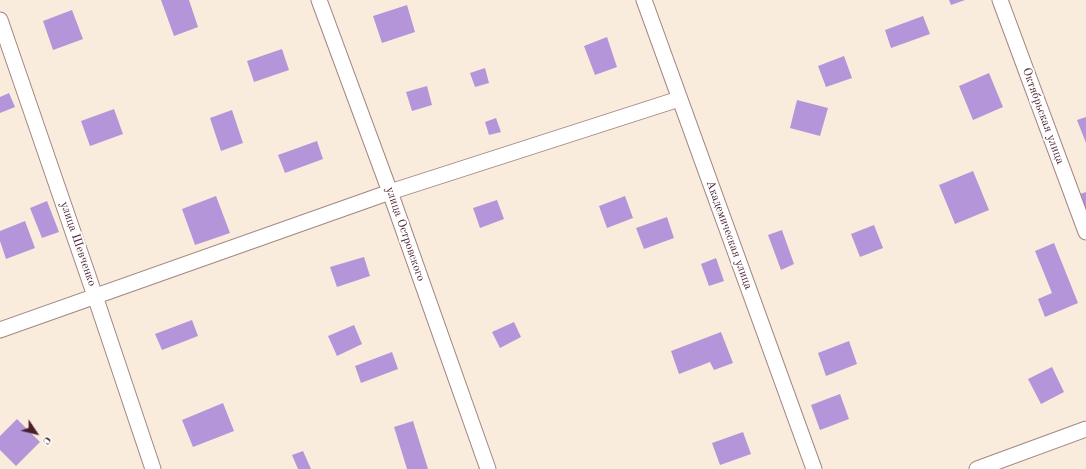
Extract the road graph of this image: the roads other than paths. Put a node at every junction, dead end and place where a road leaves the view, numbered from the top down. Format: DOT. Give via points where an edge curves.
graph roads {
  1 [pos="319,0"];
  2 [pos="644,0"];
  3 [pos="1000,0"];
  4 [pos="0,20"];
  5 [pos="679,99"];
  6 [pos="390,192"];
  7 [pos="1086,232"];
  8 [pos="95,296"];
  9 [pos="0,330"];
  10 [pos="1086,429"];
  11 [pos="154,469"];
  12 [pos="488,469"];
  13 [pos="814,469"];
  14 [pos="977,469"];
  1 -- 6 [label="street, улица Островского"];
  2 -- 5 [label="street, Академическая улица"];
  3 -- 7 [label="street, Октябрьская улица"];
  4 -- 8 [label="street, улица Шевченко"];
  5 -- 6 [label="street"];
  5 -- 13 [label="street, Академическая улица"];
  6 -- 8 [label="street"];
  6 -- 12 [label="street, улица Островского"];
  8 -- 9 [label="street"];
  8 -- 11 [label="street, улица Шевченко"];
  10 -- 14 [label="street"];
}
